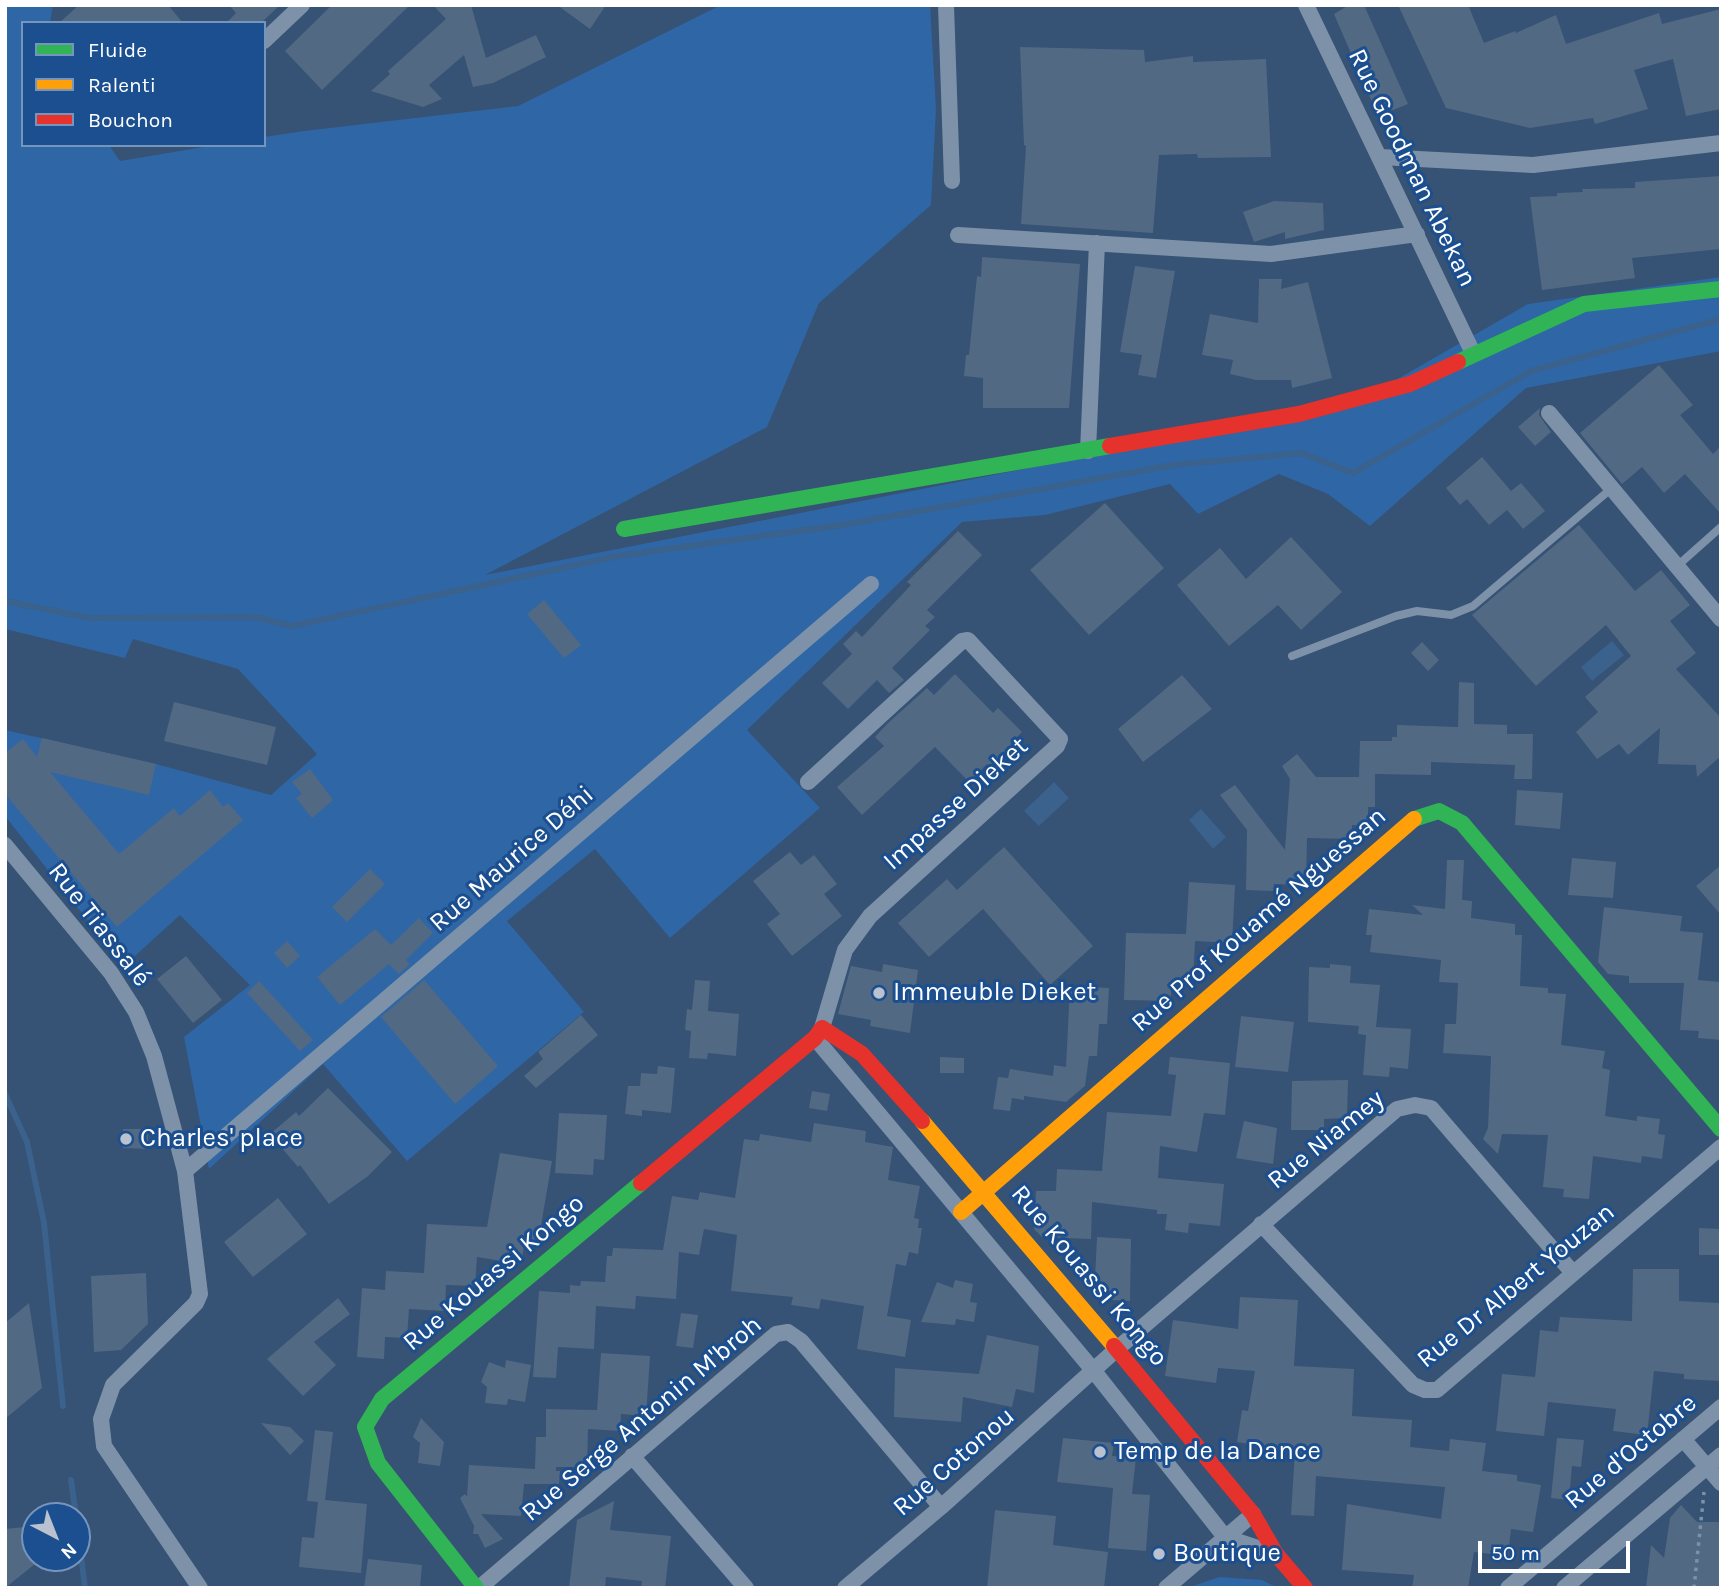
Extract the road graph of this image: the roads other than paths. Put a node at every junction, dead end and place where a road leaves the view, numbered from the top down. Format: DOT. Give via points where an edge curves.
graph roads {
  1 [pos="302,5"];
  2 [pos="946,5"];
  3 [pos="1307,5"];
  4 [pos="266,38"];
  5 [pos="1721,143"];
  6 [pos="1380,157"];
  7 [pos="952,181"];
  8 [pos="1417,234"];
  9 [pos="958,235"];
  10 [pos="1097,243"];
  11 [pos="1721,289"];
  12 [pos="1473,353"];
  13 [pos="1549,413"];
  14 [pos="1088,451"];
  15 [pos="1612,488"];
  16 [pos="1721,527"];
  17 [pos="624,529"];
  18 [pos="1676,567"];
  19 [pos="871,584"];
  20 [pos="1721,619"];
  21 [pos="1292,656"];
  22 [pos="808,782"];
  23 [pos="5,845"];
  24 [pos="819,1033"];
  25 [pos="1721,1129"];
  26 [pos="1721,1147"];
  27 [pos="185,1171"];
  28 [pos="984,1190"];
  29 [pos="961,1212"];
  30 [pos="1262,1224"];
  31 [pos="1573,1273"];
  32 [pos="1118,1348"];
  33 [pos="1093,1370"];
  34 [pos="1721,1408"];
  35 [pos="1683,1439"];
  36 [pos="1721,1455"];
  37 [pos="632,1456"];
  38 [pos="1707,1467"];
  39 [pos="1721,1483"];
  40 [pos="940,1507"];
  41 [pos="1253,1514"];
  42 [pos="1226,1537"];
  43 [pos="1276,1554"];
  44 [pos="201,1588"];
  45 [pos="477,1588"];
  46 [pos="746,1588"];
  47 [pos="845,1588"];
  48 [pos="1166,1588"];
  49 [pos="1305,1588"];
  50 [pos="1508,1588"];
  51 [pos="1564,1588"];
  1 -- 4 [label="street"];
  2 -- 7 [label="street"];
  3 -- 6 [label="street, Rue Goodman Abekan"];
  5 -- 6 [label="street" via="1533,165"];
  6 -- 8 [label="street, Rue Goodman Abekan"];
  8 -- 10 [label="street" via="1271,254"];
  8 -- 12 [label="street, Rue Goodman Abekan"];
  9 -- 10 [label="street"];
  10 -- 14 [label="street"];
  11 -- 12 [label="street" via="1584,304"];
  12 -- 14 [label="street" via="1410,384 1299,414"];
  13 -- 15 [label="street"];
  14 -- 17 [label="street"];
  15 -- 18 [label="street"];
  15 -- 21 [label="lane" via="1473,606 1451,615 1417,611 1396,616"];
  16 -- 18 [label="lane"];
  18 -- 20 [label="street"];
  19 -- 27 [label="street, Rue Maurice Déhi"];
  22 -- 24 [label="street, Impasse Dieket" via="962,641 968,640 1060,739 870,915 845,950"];
  23 -- 27 [label="street, Rue Tiassalé" via="111,973 136,1012 154,1056"];
  24 -- 28 [label="street, Rue Kouassi Kongo" via="844,1039 862,1054"];
  24 -- 29 [label="street"];
  24 -- 45 [label="street, Rue Kouassi Kongo" via="382,1399 365,1427 378,1463"];
  25 -- 28 [label="street, Rue Prof Kouamé Nguessan" via="1462,822 1439,811 1413,819"];
  26 -- 31 [label="street, Rue Dr Albert Youzan"];
  27 -- 44 [label="street, Rue Tiassalé" via="200,1294 109,1393 101,1419 104,1446"];
  28 -- 29 [label="street, Rue Prof Kouamé Nguessan"];
  28 -- 32 [label="street, Rue Kouassi Kongo"];
  29 -- 33 [label="street"];
  30 -- 31 [label="street, Rue Dr Albert Youzan" via="1413,1385 1425,1390 1437,1390"];
  30 -- 31 [label="street, Rue Niamey" via="1397,1109 1415,1105 1431,1108"];
  30 -- 32 [label="street, Rue Niamey"];
  32 -- 33 [label="street, Rue Niamey"];
  32 -- 41 [label="street, Rue Kouassi Kongo"];
  33 -- 40 [label="street, Rue Cotonou"];
  33 -- 42 [label="street"];
  34 -- 35 [label="street, Rue d'Octobre"];
  35 -- 38 [label="street"];
  35 -- 50 [label="street, Rue d'Octobre"];
  36 -- 38 [label="street"];
  37 -- 40 [label="street, Rue Serge Antonin M'broh" via="776,1334 788,1332 801,1341"];
  37 -- 45 [label="street, Rue Serge Antonin M'broh"];
  37 -- 46 [label="street"];
  38 -- 39 [label="street"];
  38 -- 51 [label="street"];
  40 -- 47 [label="street, Rue Cotonou"];
  41 -- 42 [label="street"];
  41 -- 43 [label="street, Rue Kouassi Kongo"];
  42 -- 43 [label="street"];
  42 -- 48 [label="street"];
  43 -- 49 [label="street, Rue Kouassi Kongo"];
}
